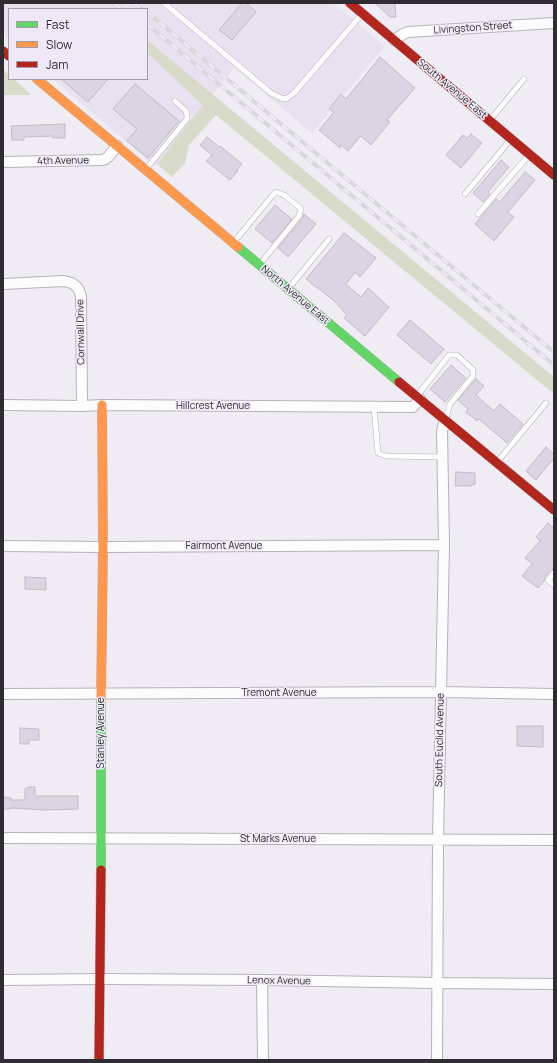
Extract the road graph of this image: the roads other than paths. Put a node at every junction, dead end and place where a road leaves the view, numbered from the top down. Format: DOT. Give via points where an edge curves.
graph roads {
  1 [pos="164,3"];
  2 [pos="350,3"];
  3 [pos="362,13"];
  4 [pos="554,23"];
  5 [pos="394,40"];
  6 [pos="524,79"];
  7 [pos="38,80"];
  8 [pos="175,101"];
  9 [pos="490,120"];
  10 [pos="511,138"];
  11 [pos="117,146"];
  12 [pos="530,154"];
  13 [pos="3,162"];
  14 [pos="145,170"];
  15 [pos="554,175"];
  16 [pos="465,194"];
  17 [pos="478,214"];
  18 [pos="329,239"];
  19 [pos="233,243"];
  20 [pos="259,265"];
  21 [pos="3,284"];
  22 [pos="288,289"];
  23 [pos="418,398"];
  24 [pos="546,403"];
  25 [pos="3,405"];
  26 [pos="102,405"];
  27 [pos="82,406"];
  28 [pos="374,407"];
  29 [pos="445,420"];
  30 [pos="443,457"];
  31 [pos="497,462"];
  32 [pos="554,509"];
  33 [pos="444,545"];
  34 [pos="3,546"];
  35 [pos="103,547"];
  36 [pos="554,573"];
  37 [pos="554,585"];
  38 [pos="441,692"];
  39 [pos="101,693"];
  40 [pos="3,694"];
  41 [pos="554,694"];
  42 [pos="3,838"];
  43 [pos="101,838"];
  44 [pos="438,840"];
  45 [pos="554,840"];
  46 [pos="100,979"];
  47 [pos="3,980"];
  48 [pos="262,980"];
  49 [pos="438,984"];
  50 [pos="554,984"];
  51 [pos="99,1060"];
  52 [pos="263,1060"];
  53 [pos="437,1060"];
  1 -- 3 [label="lane" via="272,93 286,99 294,93"];
  2 -- 3 [label="main road, South Avenue East"];
  3 -- 5 [label="main road, South Avenue East"];
  4 -- 5 [label="street, Livingston Street" via="408,32"];
  5 -- 9 [label="main road, South Avenue East"];
  6 -- 9 [label="lane"];
  7 -- 11 [label="main road, North Avenue East"];
  8 -- 14 [label="lane" via="186,112 187,119"];
  9 -- 10 [label="main road, South Avenue East"];
  10 -- 12 [label="main road, South Avenue East"];
  10 -- 16 [label="lane"];
  11 -- 13 [label="street, 4th Avenue" via="102,160"];
  11 -- 14 [label="main road, North Avenue East"];
  12 -- 15 [label="main road, South Avenue East"];
  12 -- 17 [label="lane"];
  14 -- 19 [label="main road, North Avenue East"];
  18 -- 22 [label="lane"];
  19 -- 20 [label="main road, North Avenue East"];
  19 -- 20 [label="lane" via="276,192 300,207 299,216"];
  20 -- 22 [label="main road, North Avenue East"];
  21 -- 27 [label="street, Cornwall Drive" via="64,281 78,288 81,296"];
  22 -- 23 [label="main road, North Avenue East"];
  23 -- 28 [label="street, Hillcrest Avenue" via="413,407"];
  23 -- 29 [label="main road, North Avenue East"];
  23 -- 29 [label="lane" via="449,355 457,355 473,370 473,376 450,404"];
  24 -- 31 [label="lane"];
  25 -- 27 [label="street, Hillcrest Avenue"];
  26 -- 27 [label="street, Hillcrest Avenue"];
  26 -- 28 [label="street, Hillcrest Avenue"];
  26 -- 35 [label="main road, Stanley Avenue"];
  28 -- 30 [label="lane" via="378,453 386,456"];
  29 -- 30 [label="street, South Euclid Avenue" via="442,431"];
  29 -- 31 [label="main road, North Avenue East"];
  30 -- 33 [label="street, South Euclid Avenue"];
  31 -- 32 [label="main road, North Avenue East"];
  33 -- 35 [label="street, Fairmont Avenue"];
  33 -- 38 [label="street, South Euclid Avenue"];
  34 -- 35 [label="street, Fairmont Avenue"];
  35 -- 39 [label="main road, Stanley Avenue"];
  36 -- 37 [label="lane" via="548,580"];
  38 -- 39 [label="street, Tremont Avenue"];
  38 -- 41 [label="street, Tremont Avenue"];
  38 -- 44 [label="street, South Euclid Avenue"];
  39 -- 40 [label="street, Tremont Avenue"];
  39 -- 43 [label="main road, Stanley Avenue"];
  42 -- 43 [label="street, St Marks Avenue"];
  43 -- 44 [label="street, St Marks Avenue"];
  43 -- 46 [label="main road, Stanley Avenue"];
  44 -- 45 [label="street, St Marks Avenue"];
  44 -- 49 [label="street, South Euclid Avenue"];
  46 -- 47 [label="street, Lenox Avenue"];
  46 -- 48 [label="street, Lenox Avenue"];
  46 -- 51 [label="main road, Stanley Avenue"];
  48 -- 49 [label="street, Lenox Avenue"];
  48 -- 52 [label="street"];
  49 -- 50 [label="street, Lenox Avenue"];
  49 -- 53 [label="street, South Euclid Avenue"];
}
